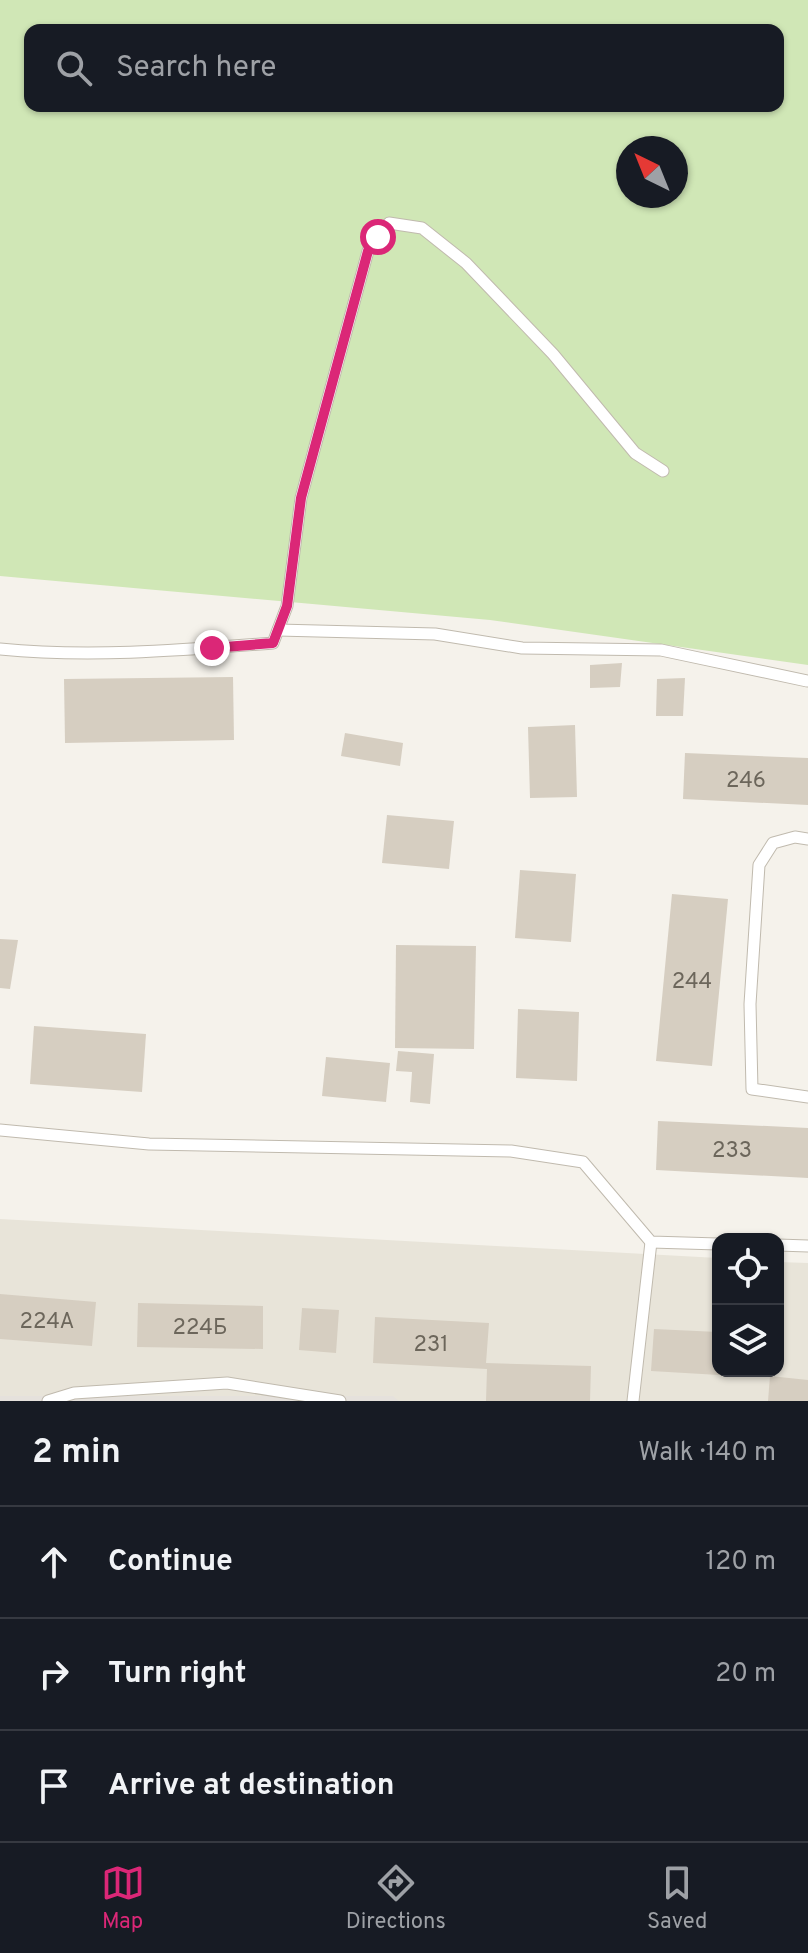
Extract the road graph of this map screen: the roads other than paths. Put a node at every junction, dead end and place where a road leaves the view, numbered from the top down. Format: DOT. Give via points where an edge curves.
graph roads {
  1 [pos="663,471"];
  2 [pos="278,630"];
  3 [pos="0,649"];
  4 [pos="807,681"];
  5 [pos="808,839"];
  6 [pos="808,1097"];
  7 [pos="0,1130"];
  8 [pos="651,1242"];
  9 [pos="712,1244"];
  10 [pos="784,1245"];
  11 [pos="808,1246"];
  12 [pos="48,1401"];
  13 [pos="340,1401"];
  14 [pos="633,1401"];
  1 -- 2 [label="lane" via="635,453 553,354 466,263 422,228 389,223 368,251 301,498 287,606"];
  2 -- 3 [label="lane" via="273,643 151,653"];
  2 -- 4 [label="lane" via="435,634 522,648 661,650"];
  5 -- 6 [label="lane" via="773,843 759,865 750,1004 752,1089"];
  7 -- 8 [label="lane" via="149,1144 511,1151 583,1162"];
  8 -- 9 [label="lane"];
  8 -- 14 [label="lane"];
  10 -- 11 [label="lane"];
  12 -- 13 [label="lane" via="74,1393 227,1383"];
}
